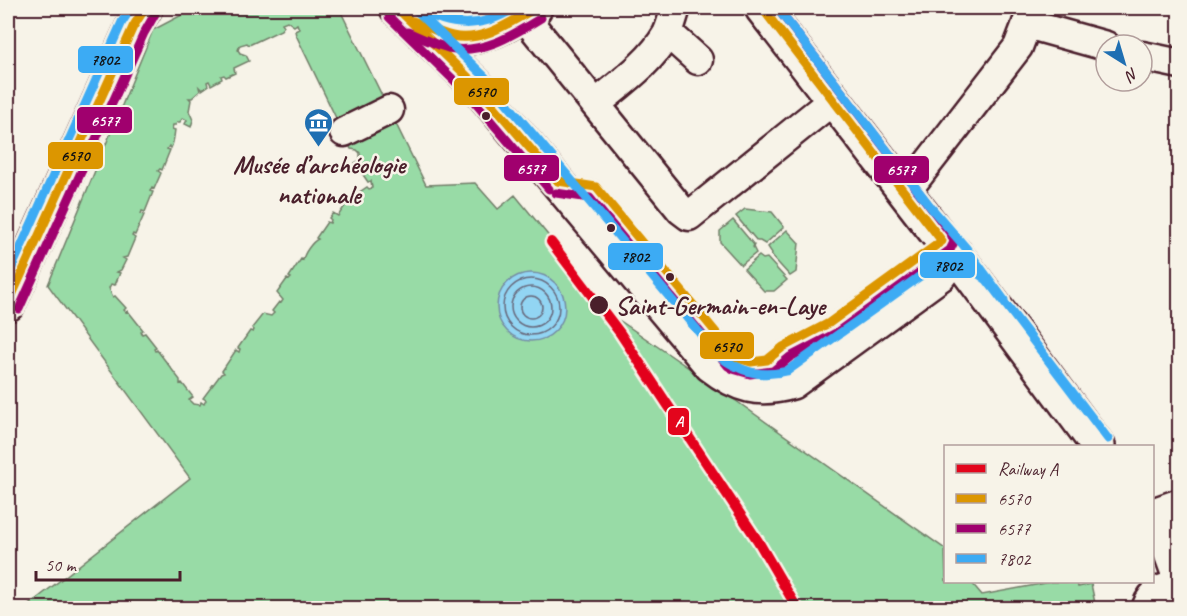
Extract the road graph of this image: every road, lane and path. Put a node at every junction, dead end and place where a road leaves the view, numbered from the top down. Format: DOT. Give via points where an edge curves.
graph roads {
  1 [pos="762,8"];
  2 [pos="141,12"];
  3 [pos="405,14"];
  4 [pos="1030,16"];
  5 [pos="518,18"];
  6 [pos="672,20"];
  7 [pos="1094,41"];
  8 [pos="1154,59"];
  9 [pos="698,60"];
  10 [pos="1179,64"];
  11 [pos="475,84"];
  12 [pos="833,100"];
  13 [pos="596,104"];
  14 [pos="390,110"];
  15 [pos="344,132"];
  16 [pos="905,193"];
  17 [pos="946,246"];
  18 [pos="936,279"];
  19 [pos="978,288"];
  20 [pos="8,304"];
  21 [pos="1096,445"];
  22 [pos="1179,503"];
  23 [pos="1154,512"];
  24 [pos="1154,521"];
  25 [pos="1179,578"];
  1 -- 12 [label="main road"];
  2 -- 20 [label="main road"];
  3 -- 5 [label="main road" via="440,33 460,38"];
  3 -- 11 [label="main road"];
  4 -- 7 [label="street"];
  4 -- 16 [label="street" via="1018,47"];
  5 -- 11 [label="main road" via="478,56"];
  5 -- 13 [label="street"];
  6 -- 9 [label="street"];
  6 -- 13 [label="street" via="656,50"];
  8 -- 10 [label="street"];
  11 -- 18 [label="main road" via="711,365 744,385 769,388 792,382"];
  12 -- 13 [label="street" via="689,216"];
  12 -- 16 [label="main road"];
  14 -- 15 [label="street"];
  16 -- 17 [label="main road"];
  17 -- 18 [label="main road" via="950,261"];
  17 -- 19 [label="main road"];
  18 -- 19 [label="main road" via="949,275"];
  19 -- 21 [label="main road"];
  22 -- 23 [label="street"];
  24 -- 25 [label="main road" via="1161,526"];
}
